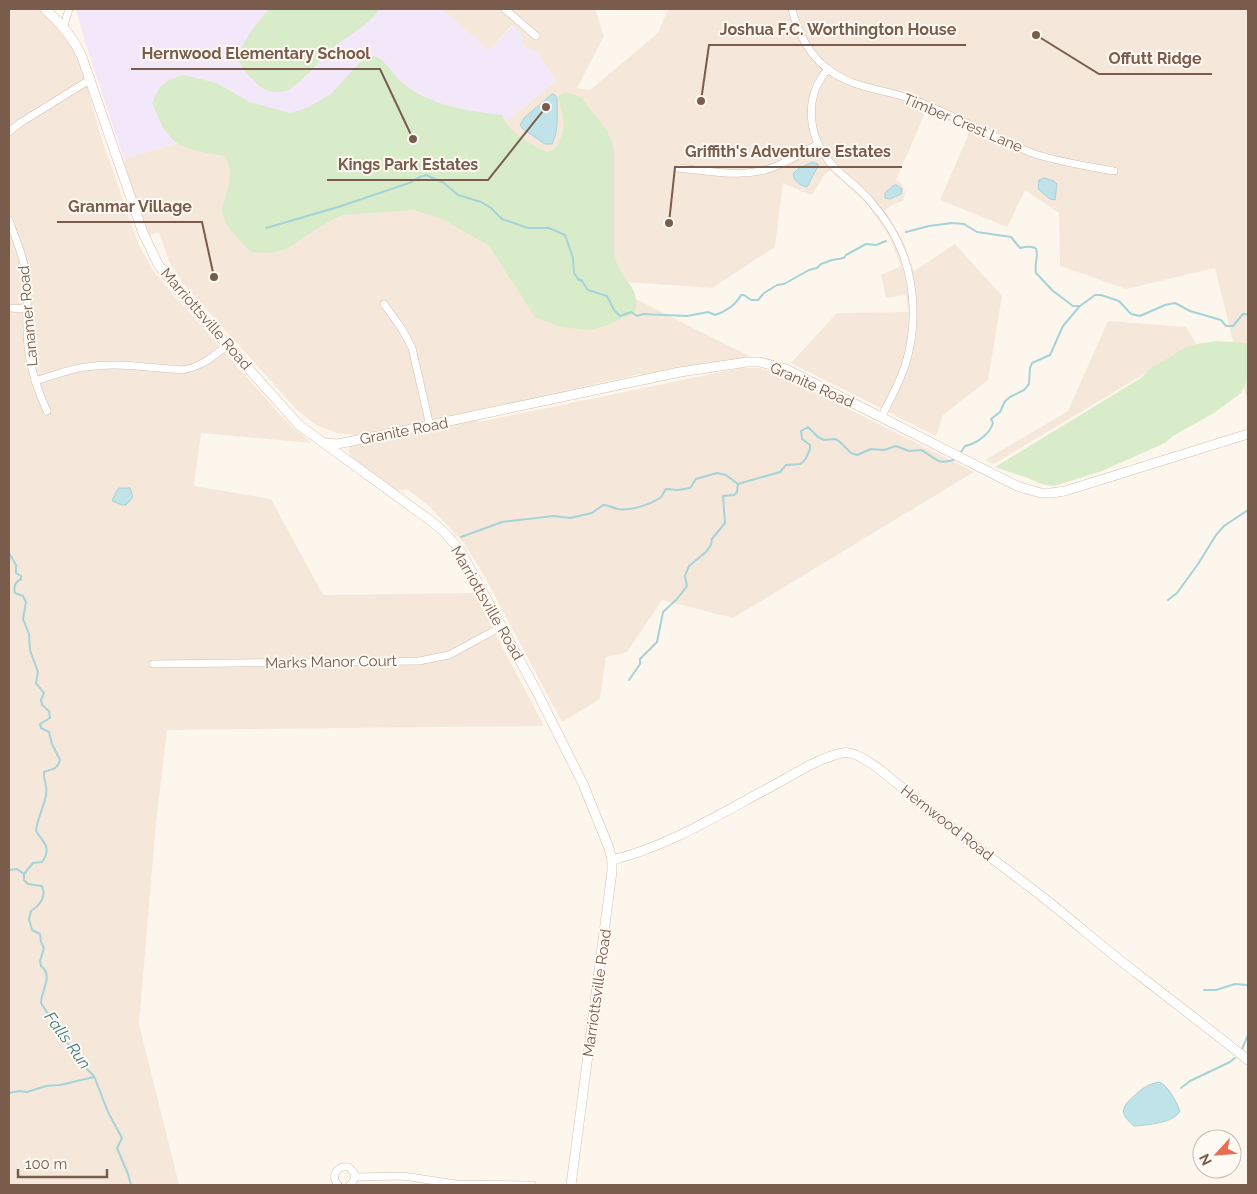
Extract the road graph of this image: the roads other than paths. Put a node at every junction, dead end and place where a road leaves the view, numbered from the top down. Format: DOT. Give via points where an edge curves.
graph roads {
  1 [pos="45,9"];
  2 [pos="69,9"];
  3 [pos="505,9"];
  4 [pos="792,9"];
  5 [pos="64,26"];
  6 [pos="536,36"];
  7 [pos="828,69"];
  8 [pos="91,79"];
  9 [pos="9,132"];
  10 [pos="818,144"];
  11 [pos="679,168"];
  12 [pos="1114,172"];
  13 [pos="9,220"];
  14 [pos="384,304"];
  15 [pos="9,308"];
  16 [pos="27,310"];
  17 [pos="227,345"];
  18 [pos="35,381"];
  19 [pos="47,411"];
  20 [pos="881,418"];
  21 [pos="430,426"];
  22 [pos="1248,434"];
  23 [pos="326,443"];
  24 [pos="501,627"];
  25 [pos="153,664"];
  26 [pos="612,860"];
  27 [pos="1248,1060"];
  28 [pos="355,1177"];
  29 [pos="338,1185"];
  30 [pos="350,1185"];
  31 [pos="532,1185"];
  32 [pos="571,1185"];
  1 -- 5 [label="street, Marriottsville Road"];
  2 -- 5 [label="street"];
  3 -- 6 [label="street"];
  4 -- 7 [label="street, Timber Crest Lane" via="802,39"];
  5 -- 8 [label="street, Marriottsville Road"];
  7 -- 10 [label="street" via="817,83 812,102 812,124"];
  7 -- 12 [label="street, Timber Crest Lane" via="849,82 923,104 1033,153"];
  8 -- 9 [label="street"];
  8 -- 17 [label="street, Marriottsville Road" via="151,250 172,282"];
  10 -- 11 [label="street" via="760,171 734,173"];
  10 -- 20 [label="street" via="836,169 883,216 899,245 909,276 913,316 909,349 899,381"];
  13 -- 16 [label="street, Lanamer Road" via="26,272"];
  14 -- 21 [label="street" via="412,348"];
  15 -- 16 [label="street"];
  16 -- 18 [label="street, Lanamer Road" via="28,348"];
  17 -- 18 [label="street" via="210,360 182,370 99,365"];
  17 -- 23 [label="street, Marriottsville Road" via="293,419"];
  18 -- 19 [label="street, Lanamer Road"];
  20 -- 21 [label="street, Granite Road" via="786,369 753,362 672,374"];
  20 -- 22 [label="street, Granite Road" via="1017,486 1051,493"];
  21 -- 23 [label="street, Granite Road" via="343,443"];
  23 -- 24 [label="street, Marriottsville Road" via="450,538 467,562"];
  24 -- 25 [label="street, Marks Manor Court" via="449,655 419,660"];
  24 -- 26 [label="street, Marriottsville Road" via="579,776"];
  26 -- 27 [label="street, Hernwood Road" via="678,835 802,770 850,752 864,758 960,836 1032,888"];
  26 -- 32 [label="street, Marriottsville Road"];
  28 -- 29 [label="street" via="349,1167 340,1167 334,1176"];
  28 -- 30 [label="street"];
  28 -- 31 [label="street" via="403,1176 456,1184"];
}
